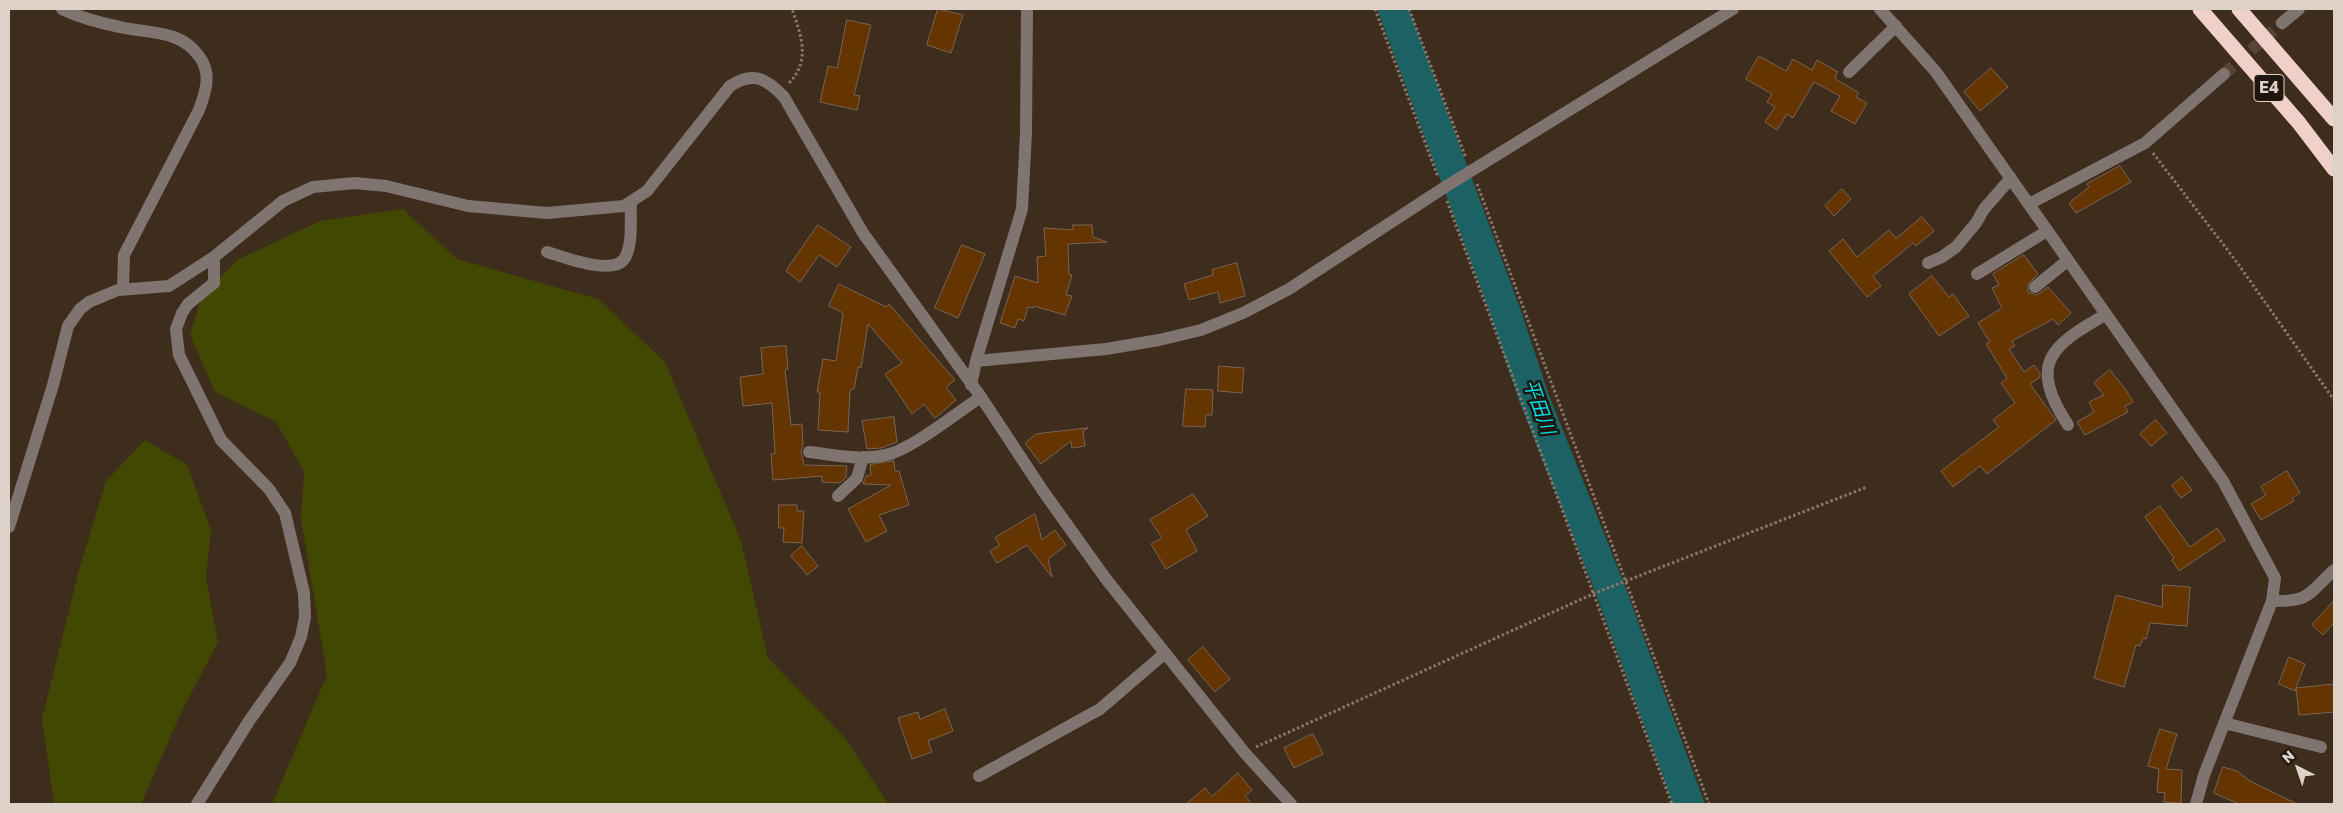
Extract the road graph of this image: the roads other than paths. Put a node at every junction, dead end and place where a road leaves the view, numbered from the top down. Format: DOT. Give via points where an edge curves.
graph roads {
  1 [pos="62,9"];
  2 [pos="1027,9"];
  3 [pos="1733,9"];
  4 [pos="1880,9"];
  5 [pos="2200,9"];
  6 [pos="2239,9"];
  7 [pos="2297,10"];
  8 [pos="93,14"];
  9 [pos="2282,23"];
  10 [pos="1896,26"];
  11 [pos="1849,72"];
  12 [pos="2224,74"];
  13 [pos="2334,119"];
  14 [pos="2334,170"];
  15 [pos="2011,178"];
  16 [pos="631,202"];
  17 [pos="2029,204"];
  18 [pos="2047,231"];
  19 [pos="547,252"];
  20 [pos="214,257"];
  21 [pos="2067,261"];
  22 [pos="1928,263"];
  23 [pos="1977,274"];
  24 [pos="2035,287"];
  25 [pos="123,290"];
  26 [pos="2105,315"];
  27 [pos="976,361"];
  28 [pos="971,385"];
  29 [pos="981,397"];
  30 [pos="2068,425"];
  31 [pos="809,452"];
  32 [pos="863,457"];
  33 [pos="838,496"];
  34 [pos="9,527"];
  35 [pos="2334,570"];
  36 [pos="2272,601"];
  37 [pos="1164,654"];
  38 [pos="2224,723"];
  39 [pos="2321,747"];
  40 [pos="979,776"];
  41 [pos="197,804"];
  42 [pos="1291,804"];
  43 [pos="2196,804"];
  1 -- 8 [label="street"];
  2 -- 27 [label="street" via="1022,209"];
  3 -- 27 [label="street" via="1444,188 1289,289 1242,313 1200,330 1106,349"];
  4 -- 10 [label="street"];
  5 -- 14 [label="highway, E4" via="2299,123"];
  6 -- 13 [label="highway, E4"];
  7 -- 9 [label="street"];
  8 -- 25 [label="street" via="178,38 191,45 205,64 208,87 124,255"];
  10 -- 11 [label="street"];
  10 -- 15 [label="street" via="1936,72"];
  12 -- 17 [label="street" via="2146,143"];
  15 -- 17 [label="street"];
  15 -- 22 [label="street" via="1956,247"];
  16 -- 19 [label="street" via="630,239 626,257 618,265 600,265"];
  16 -- 20 [label="street" via="624,206 547,213 468,206 386,186 355,183 313,187 283,200"];
  16 -- 28 [label="street" via="647,191 730,86 752,77 765,81 780,92 863,233"];
  17 -- 18 [label="street"];
  18 -- 21 [label="street"];
  18 -- 23 [label="street"];
  20 -- 25 [label="street" via="169,286"];
  20 -- 41 [label="street" via="214,283 188,304 178,322 179,355 221,440 269,489 285,513 304,594 305,617 290,663"];
  21 -- 24 [label="street"];
  21 -- 26 [label="street"];
  25 -- 34 [label="street" via="88,302 68,326"];
  26 -- 30 [label="street" via="2074,332 2053,353 2046,378 2048,389"];
  26 -- 36 [label="street" via="2223,481 2275,578"];
  27 -- 28 [label="street"];
  28 -- 29 [label="street"];
  29 -- 32 [label="street" via="899,450"];
  29 -- 37 [label="street" via="1088,555"];
  31 -- 32 [label="street"];
  32 -- 33 [label="street" via="857,478"];
  35 -- 36 [label="street" via="2311,594 2301,599"];
  36 -- 38 [label="street"];
  37 -- 40 [label="street" via="1100,709"];
  37 -- 42 [label="street"];
  38 -- 39 [label="street"];
  38 -- 43 [label="street"];
}
